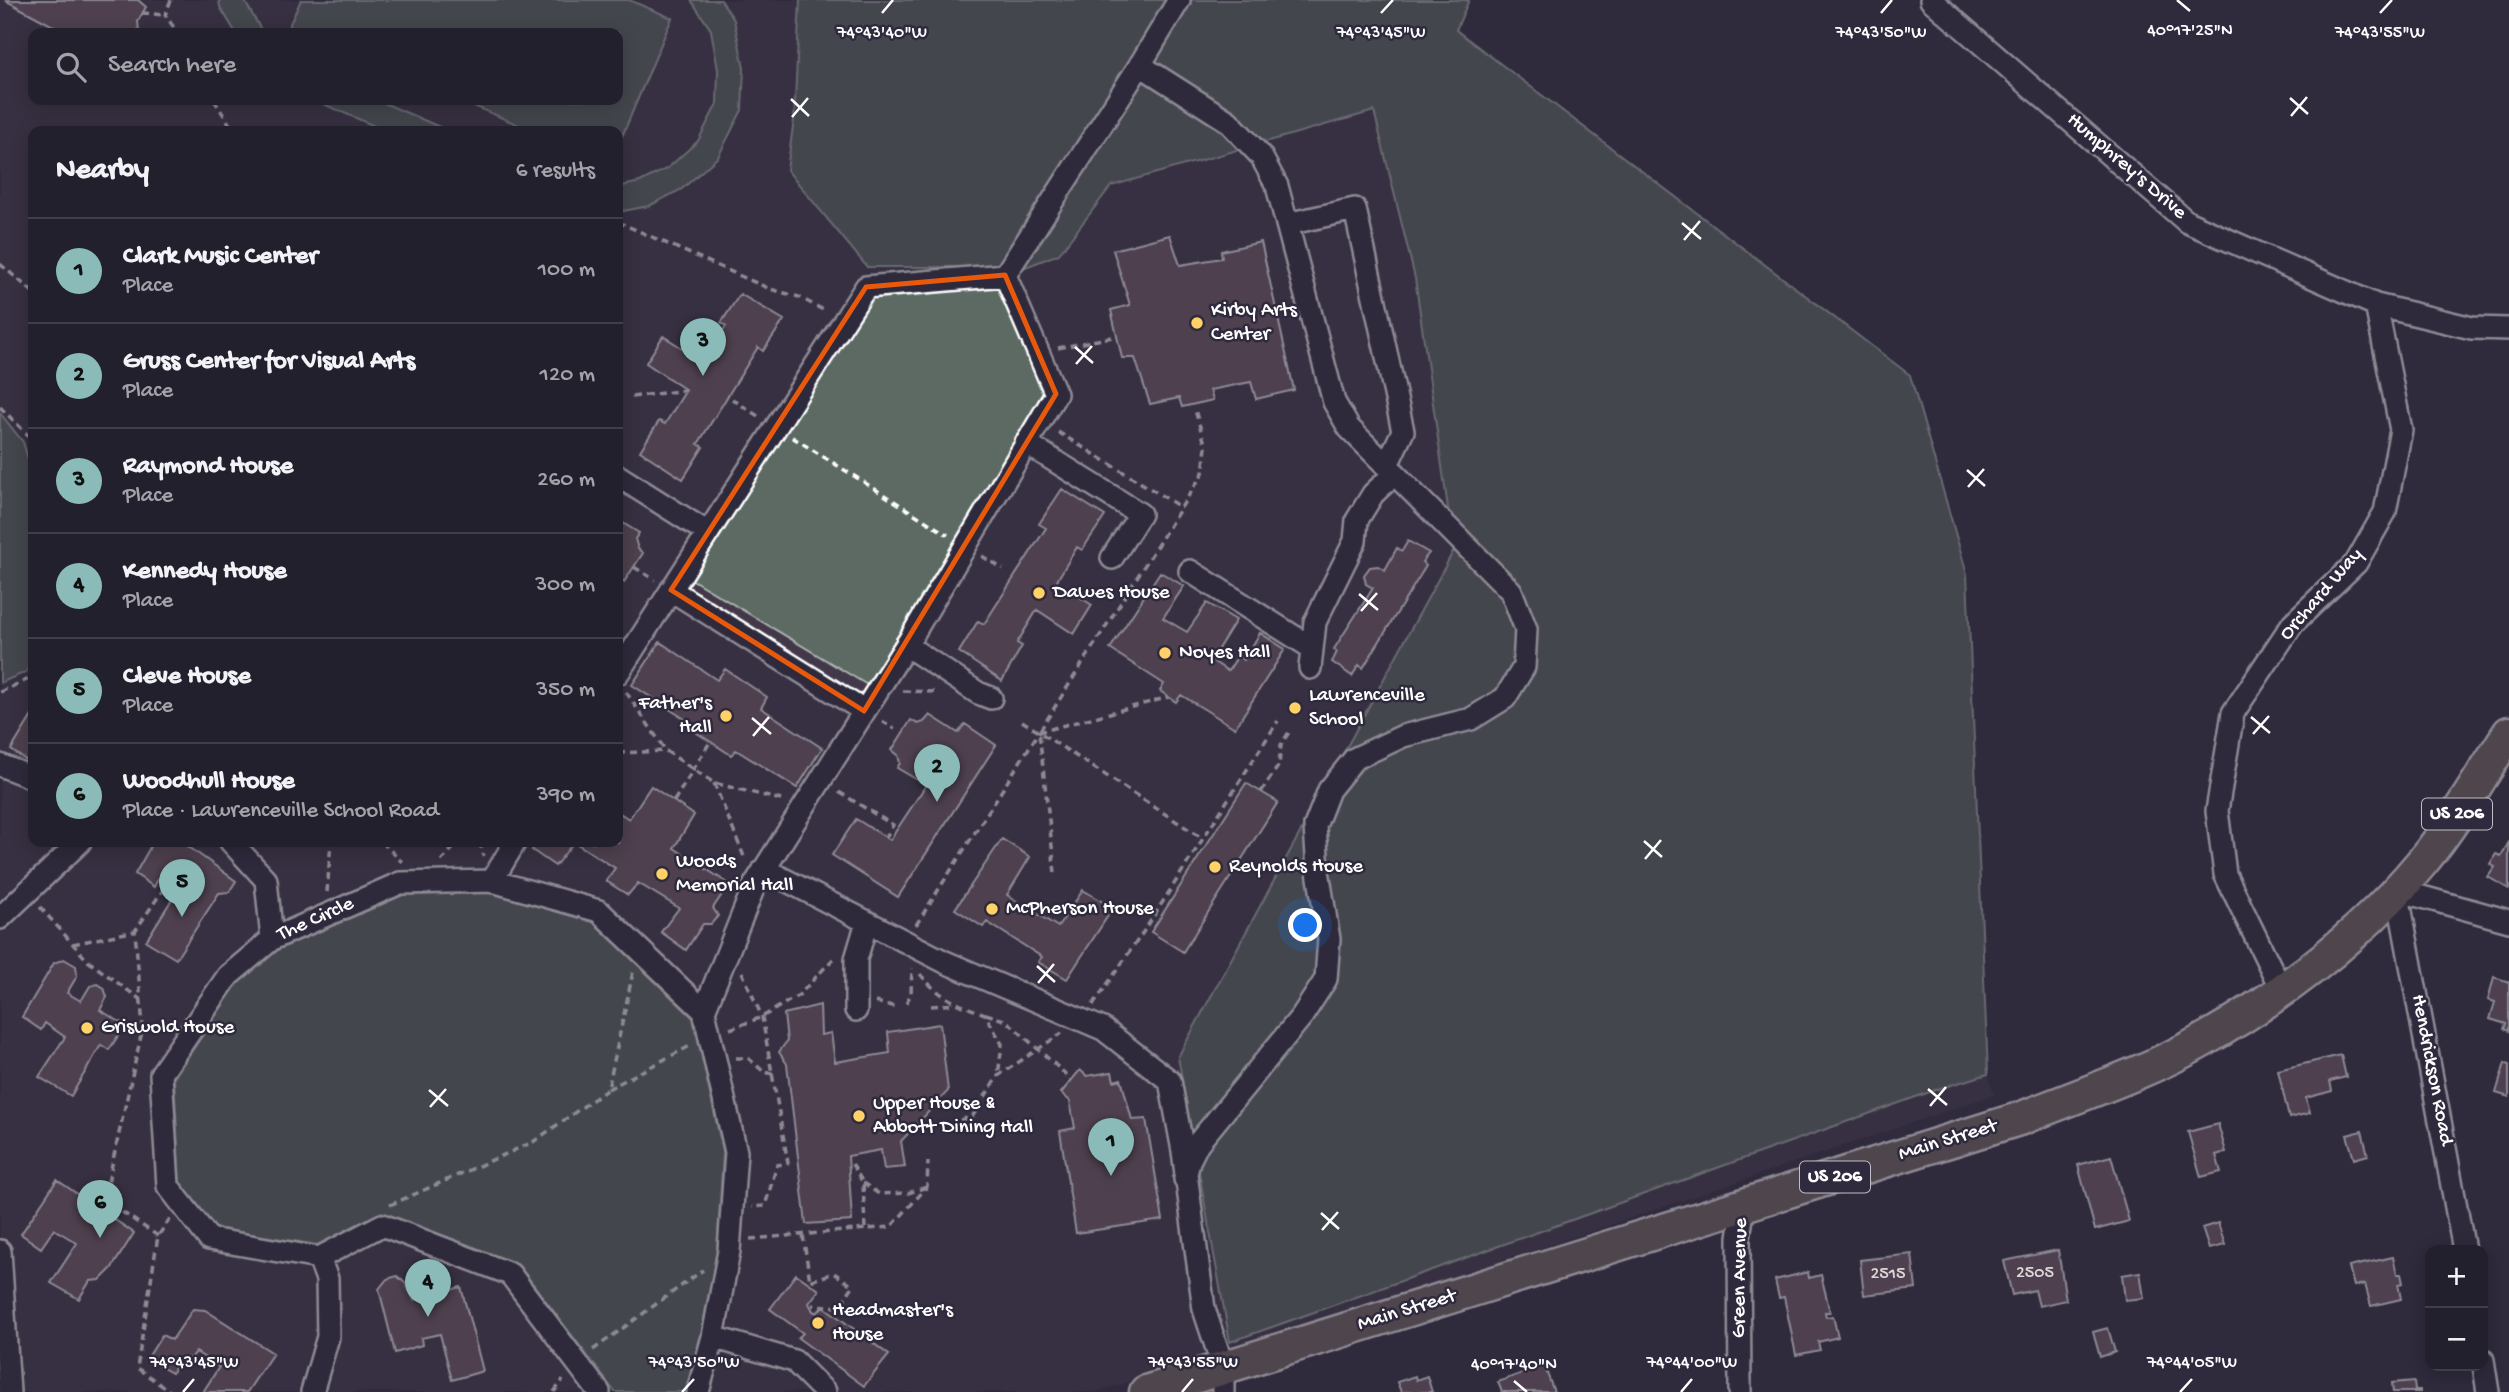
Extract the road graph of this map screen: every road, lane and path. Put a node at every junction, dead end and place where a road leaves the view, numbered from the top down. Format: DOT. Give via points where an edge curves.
graph roads {
  1 [pos="171,0"];
  2 [pos="1180,0"];
  3 [pos="1931,0"];
  4 [pos="142,13"];
  5 [pos="165,15"];
  6 [pos="174,28"];
  7 [pos="1140,65"];
  8 [pos="217,105"];
  9 [pos="230,126"];
  10 [pos="623,224"];
  11 [pos="1287,224"];
  12 [pos="0,264"];
  13 [pos="1005,275"];
  14 [pos="28,288"];
  15 [pos="2375,305"];
  16 [pos="844,321"];
  17 [pos="2509,329"];
  18 [pos="1117,336"];
  19 [pos="1038,352"];
  20 [pos="686,390"];
  21 [pos="632,397"];
  22 [pos="732,399"];
  23 [pos="0,407"];
  24 [pos="1195,410"];
  25 [pos="1040,420"];
  26 [pos="776,427"];
  27 [pos="28,436"];
  28 [pos="1026,443"];
  29 [pos="1391,469"];
  30 [pos="623,479"];
  31 [pos="1182,508"];
  32 [pos="708,533"];
  33 [pos="965,545"];
  34 [pos="1112,558"];
  35 [pos="1003,569"];
  36 [pos="1190,571"];
  37 [pos="671,590"];
  38 [pos="905,645"];
  39 [pos="623,678"];
  40 [pos="28,679"];
  41 [pos="623,685"];
  42 [pos="877,691"];
  43 [pos="0,692"];
  44 [pos="984,695"];
  45 [pos="1169,697"];
  46 [pos="864,711"];
  47 [pos="1278,720"];
  48 [pos="1022,721"];
  49 [pos="1291,729"];
  50 [pos="1038,732"];
  51 [pos="2509,733"];
  52 [pos="710,742"];
  53 [pos="666,751"];
  54 [pos="623,753"];
  55 [pos="0,765"];
  56 [pos="693,769"];
  57 [pos="28,776"];
  58 [pos="820,780"];
  59 [pos="714,783"];
  60 [pos="1261,792"];
  61 [pos="674,801"];
  62 [pos="804,805"];
  63 [pos="886,837"];
  64 [pos="1202,838"];
  65 [pos="75,847"];
  66 [pos="236,847"];
  67 [pos="331,847"];
  68 [pos="512,847"];
  69 [pos="1055,873"];
  70 [pos="759,876"];
  71 [pos="492,881"];
  72 [pos="167,884"];
  73 [pos="2398,890"];
  74 [pos="27,892"];
  75 [pos="325,915"];
  76 [pos="0,918"];
  77 [pos="2509,921"];
  78 [pos="867,922"];
  79 [pos="135,931"];
  80 [pos="272,939"];
  81 [pos="73,944"];
  82 [pos="638,946"];
  83 [pos="860,946"];
  84 [pos="916,947"];
  85 [pos="726,957"];
  86 [pos="2282,991"];
  87 [pos="141,1000"];
  88 [pos="906,1003"];
  89 [pos="957,1004"];
  90 [pos="931,1006"];
  91 [pos="856,1010"];
  92 [pos="704,1011"];
  93 [pos="985,1014"];
  94 [pos="762,1017"];
  95 [pos="1082,1020"];
  96 [pos="711,1036"];
  97 [pos="1039,1048"];
  98 [pos="716,1059"];
  99 [pos="774,1073"];
  100 [pos="998,1076"];
  101 [pos="1072,1080"];
  102 [pos="608,1089"];
  103 [pos="960,1120"];
  104 [pos="928,1162"];
  105 [pos="852,1164"];
  106 [pos="1185,1179"];
  107 [pos="863,1183"];
  108 [pos="927,1187"];
  109 [pos="181,1203"];
  110 [pos="1744,1205"];
  111 [pos="732,1209"];
  112 [pos="382,1226"];
  113 [pos="865,1229"];
  114 [pos="803,1235"];
  115 [pos="158,1236"];
  116 [pos="2463,1245"];
  117 [pos="0,1251"];
  118 [pos="729,1251"];
  119 [pos="319,1258"];
  120 [pos="812,1305"];
  121 [pos="713,1337"];
  122 [pos="576,1362"];
  123 [pos="2485,1371"];
  124 [pos="1223,1379"];
  125 [pos="9,1392"];
  126 [pos="170,1392"];
  127 [pos="312,1392"];
  128 [pos="554,1392"];
  129 [pos="599,1392"];
  130 [pos="698,1392"];
  131 [pos="825,1392"];
  132 [pos="1146,1392"];
  133 [pos="1740,1392"];
  134 [pos="2488,1392"];
  1 -- 5 [label="path"];
  2 -- 7 [label="street"];
  3 -- 15 [label="street, Humphrey's Drive" via="2187,222"];
  4 -- 5 [label="path"];
  5 -- 6 [label="path"];
  7 -- 11 [label="street" via="1228,121 1261,156 1277,186"];
  7 -- 13 [label="street"];
  8 -- 9 [label="path"];
  10 -- 16 [label="path" via="770,289 799,297"];
  11 -- 29 [label="street" via="1334,402 1349,428"];
  11 -- 29 [label="street" via="1355,209 1403,430"];
  12 -- 14 [label="path"];
  13 -- 16 [label="street" via="866,287"];
  13 -- 19 [label="street"];
  15 -- 17 [label="street, Humphrey's Drive" via="2472,328"];
  15 -- 86 [label="street, Orchard Way" via="2401,430 2385,512 2356,562 2292,622 2232,713 2217,811 2225,874"];
  16 -- 26 [label="street"];
  18 -- 19 [label="path"];
  19 -- 25 [label="street" via="1056,394"];
  20 -- 21 [label="path"];
  22 -- 26 [label="path"];
  23 -- 27 [label="path"];
  24 -- 31 [label="path" via="1206,447 1203,472"];
  25 -- 28 [label="street"];
  25 -- 31 [label="path"];
  26 -- 32 [label="street"];
  26 -- 33 [label="path"];
  28 -- 33 [label="street"];
  28 -- 34 [label="street" via="1140,514"];
  29 -- 36 [label="street" via="1357,520 1355,541 1315,622 1311,658"];
  29 -- 106 [label="street" via="1511,591 1526,629 1524,667 1505,698 1471,719 1403,736 1354,758 1329,790 1315,826 1329,939 1326,979 1302,1016 1198,1143"];
  30 -- 32 [label="street"];
  31 -- 50 [label="path"];
  32 -- 37 [label="street"];
  33 -- 35 [label="path"];
  33 -- 38 [label="street"];
  37 -- 39 [label="street"];
  37 -- 46 [label="street"];
  38 -- 42 [label="street"];
  38 -- 44 [label="street"];
  40 -- 43 [label="path"];
  41 -- 53 [label="path"];
  42 -- 44 [label="path"];
  42 -- 46 [label="street"];
  45 -- 50 [label="path"];
  46 -- 58 [label="street"];
  47 -- 64 [label="path"];
  48 -- 50 [label="path"];
  49 -- 60 [label="path" via="1280,746 1279,765"];
  50 -- 64 [label="path"];
  50 -- 69 [label="path"];
  50 -- 84 [label="path" via="915,926"];
  51 -- 73 [label="highway, Main Street / US 206" via="2450,824"];
  52 -- 56 [label="path"];
  53 -- 54 [label="path"];
  53 -- 56 [label="path"];
  55 -- 57 [label="street"];
  56 -- 59 [label="path"];
  56 -- 61 [label="path"];
  58 -- 62 [label="street"];
  58 -- 63 [label="path" via="894,825"];
  59 -- 62 [label="path"];
  59 -- 70 [label="path"];
  62 -- 70 [label="street"];
  64 -- 95 [label="path"];
  65 -- 74 [label="street"];
  66 -- 80 [label="street" via="266,880"];
  67 -- 75 [label="path"];
  68 -- 71 [label="street"];
  70 -- 78 [label="street"];
  70 -- 85 [label="street"];
  71 -- 75 [label="street, The Circle" via="400,883"];
  71 -- 82 [label="street, The Circle" via="599,911"];
  72 -- 79 [label="path"];
  73 -- 77 [label="street"];
  73 -- 86 [label="highway, Main Street / US 206" via="2361,927"];
  73 -- 116 [label="street, Hendrickson Road"];
  74 -- 76 [label="street"];
  74 -- 81 [label="path"];
  75 -- 80 [label="street, The Circle"];
  78 -- 83 [label="street"];
  78 -- 84 [label="street"];
  79 -- 81 [label="path"];
  79 -- 87 [label="path"];
  80 -- 109 [label="street, The Circle" via="228,976 161,1074 168,1186"];
  81 -- 87 [label="path" via="88,961"];
  82 -- 92 [label="street, The Circle"];
  82 -- 102 [label="path"];
  83 -- 91 [label="street"];
  83 -- 94 [label="path" via="845,947 799,995"];
  84 -- 95 [label="street"];
  85 -- 92 [label="street"];
  85 -- 94 [label="path" via="740,968"];
  86 -- 110 [label="highway, Main Street / US 206" via="2202,1042 2143,1070 2022,1118"];
  87 -- 115 [label="path" via="143,1027 104,1200"];
  88 -- 89 [label="path" via="911,994 912,964 935,992"];
  89 -- 90 [label="path"];
  89 -- 93 [label="path"];
  92 -- 96 [label="street, The Circle"];
  93 -- 97 [label="path" via="1006,1021"];
  93 -- 100 [label="path" via="1002,1044"];
  94 -- 96 [label="path"];
  94 -- 99 [label="path"];
  95 -- 97 [label="path"];
  95 -- 106 [label="street" via="1103,1029 1170,1081"];
  96 -- 98 [label="street, The Circle"];
  96 -- 102 [label="path"];
  97 -- 100 [label="path"];
  97 -- 101 [label="path"];
  98 -- 99 [label="path" via="748,1058 764,1072"];
  98 -- 111 [label="street, The Circle" via="736,1152"];
  99 -- 111 [label="path" via="788,1163 777,1165 765,1206"];
  100 -- 103 [label="path" via="972,1117"];
  102 -- 112 [label="path" via="533,1142 386,1207"];
  104 -- 108 [label="path"];
  105 -- 107 [label="path"];
  106 -- 124 [label="street" via="1204,1309 1218,1345"];
  107 -- 108 [label="path" via="879,1194"];
  107 -- 113 [label="path"];
  108 -- 113 [label="path" via="891,1227"];
  109 -- 115 [label="path"];
  109 -- 119 [label="street, The Circle" via="209,1239"];
  110 -- 124 [label="highway, Main Street / US 206"];
  110 -- 133 [label="street, Green Avenue" via="1739,1237"];
  111 -- 118 [label="street, The Circle"];
  112 -- 119 [label="street"];
  112 -- 122 [label="street" via="510,1275"];
  113 -- 114 [label="path"];
  114 -- 118 [label="path" via="746,1240"];
  114 -- 120 [label="path" via="810,1281 834,1273 853,1286 839,1307"];
  115 -- 126 [label="path" via="137,1368"];
  117 -- 125 [label="street"];
  118 -- 121 [label="street, The Circle"];
  118 -- 122 [label="path"];
  119 -- 127 [label="street" via="327,1279 328,1337"];
  121 -- 130 [label="street, The Circle"];
  121 -- 131 [label="street" via="794,1361"];
  122 -- 128 [label="path"];
  122 -- 129 [label="street"];
  123 -- 134 [label="street"];
  124 -- 132 [label="highway, Main Street / US 206"];
}
